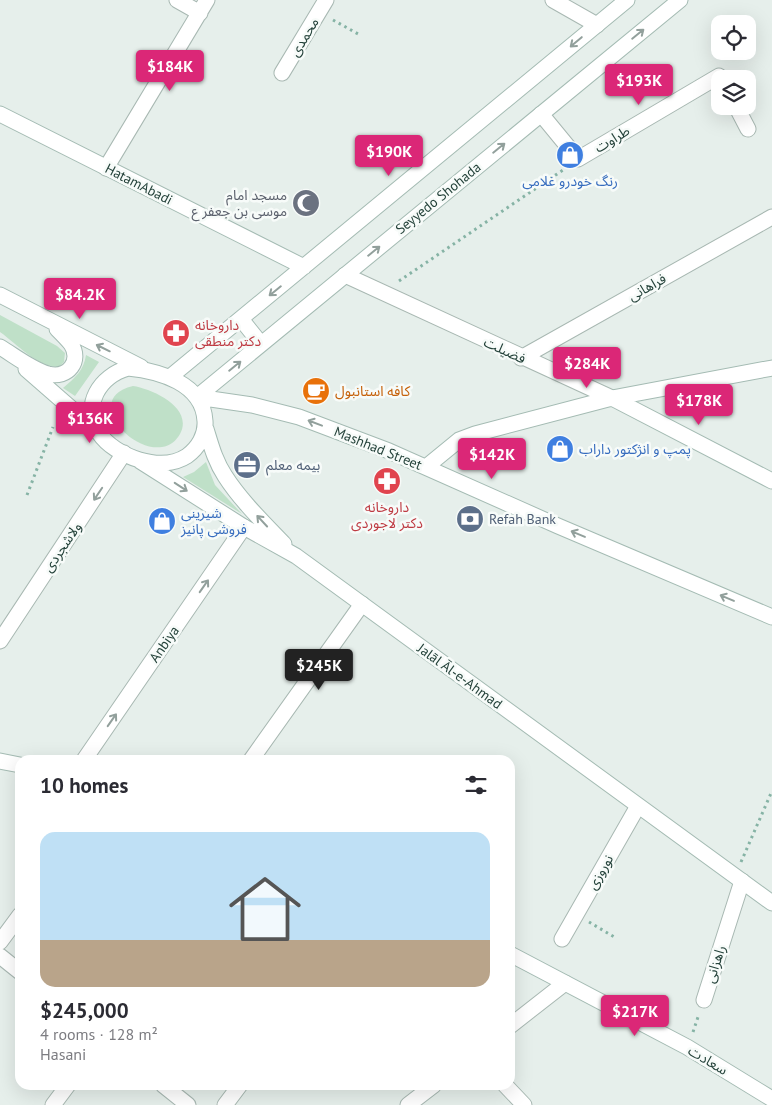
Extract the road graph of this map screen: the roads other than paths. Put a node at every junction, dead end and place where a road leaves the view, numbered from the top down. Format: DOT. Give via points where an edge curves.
graph roads {
  1 [pos="176,0"];
  2 [pos="554,0"];
  3 [pos="627,0"];
  4 [pos="680,0"];
  5 [pos="204,6"];
  6 [pos="323,6"];
  7 [pos="597,25"];
  8 [pos="282,73"];
  9 [pos="711,81"];
  10 [pos="0,114"];
  11 [pos="541,114"];
  12 [pos="741,115"];
  13 [pos="748,129"];
  14 [pos="106,168"];
  15 [pos="772,217"];
  16 [pos="304,267"];
  17 [pos="345,275"];
  18 [pos="0,295"];
  19 [pos="241,319"];
  20 [pos="50,321"];
  21 [pos="262,344"];
  22 [pos="0,347"];
  23 [pos="521,358"];
  24 [pos="772,368"];
  25 [pos="147,370"];
  26 [pos="170,377"];
  27 [pos="197,397"];
  28 [pos="612,398"];
  29 [pos="206,428"];
  30 [pos="99,433"];
  31 [pos="124,453"];
  32 [pos="140,461"];
  33 [pos="426,467"];
  34 [pos="772,481"];
  35 [pos="244,527"];
  36 [pos="296,556"];
  37 [pos="362,604"];
  38 [pos="772,617"];
  39 [pos="0,641"];
  40 [pos="87,755"];
  41 [pos="255,755"];
  42 [pos="0,761"];
  43 [pos="15,764"];
  44 [pos="638,806"];
  45 [pos="738,879"];
  46 [pos="772,903"];
  47 [pos="15,922"];
  48 [pos="562,939"];
  49 [pos="0,942"];
  50 [pos="0,956"];
  51 [pos="515,957"];
  52 [pos="15,968"];
  53 [pos="565,983"];
  54 [pos="704,1000"];
  55 [pos="515,1022"];
  56 [pos="64,1090"];
  57 [pos="169,1090"];
  58 [pos="236,1090"];
  59 [pos="428,1090"];
  60 [pos="509,1090"];
  61 [pos="772,1099"];
  62 [pos="53,1105"];
  63 [pos="188,1105"];
  64 [pos="225,1105"];
  65 [pos="408,1105"];
  66 [pos="524,1105"];
  1 -- 5 [label="street"];
  2 -- 7 [label="street"];
  3 -- 7 [label="street"];
  11 -- 4 [label="street, Seyyedo Shohada, one-way"];
  5 -- 14 [label="street"];
  6 -- 8 [label="street, محمدی"];
  7 -- 16 [label="street, one-way"];
  9 -- 11 [label="street, طراوت" via="578,159"];
  10 -- 14 [label="street, HatamAbadi"];
  17 -- 11 [label="street, Seyyedo Shohada, one-way"];
  12 -- 13 [label="street"];
  14 -- 16 [label="street, HatamAbadi"];
  15 -- 23 [label="street, فراهانی"];
  16 -- 19 [label="street, one-way"];
  17 -- 21 [label="street, Seyyedo Shohada"];
  17 -- 23 [label="street, فضیلت"];
  18 -- 20 [label="street"];
  19 -- 21 [label="street"];
  19 -- 26 [label="street"];
  20 -- 22 [label="street" via="71,344 73,363 67,372 59,376 48,374"];
  25 -- 20 [label="street, one-way"];
  27 -- 21 [label="street, Seyyedo Shohada, one-way"];
  22 -- 30 [label="street"];
  23 -- 28 [label="street, فضیلت"];
  24 -- 28 [label="street"];
  25 -- 26 [label="street"];
  25 -- 30 [label="street" via="128,368 117,371 96,391 92,405"];
  26 -- 27 [label="street"];
  27 -- 29 [label="street" via="203,407"];
  33 -- 27 [label="street, Mashhad Street, one-way" via="299,417 252,405"];
  28 -- 33 [label="street" via="475,434 459,440"];
  28 -- 34 [label="street, فضیلت"];
  29 -- 32 [label="street" via="199,443 179,461 166,464"];
  36 -- 29 [label="street, one-way" via="244,502 224,475"];
  30 -- 31 [label="street"];
  31 -- 32 [label="street"];
  31 -- 39 [label="street, ولاشجردی, one-way"];
  32 -- 35 [label="street, Jalāl Āl-e-Ahmad, one-way"];
  38 -- 33 [label="street, Mashhad Street, one-way"];
  35 -- 36 [label="street, Jalāl Āl-e-Ahmad"];
  40 -- 35 [label="street, Anbiya, one-way"];
  36 -- 37 [label="street, Jalāl Āl-e-Ahmad"];
  37 -- 41 [label="street"];
  37 -- 44 [label="street, Jalāl Āl-e-Ahmad"];
  42 -- 43 [label="street"];
  44 -- 45 [label="street, Jalāl Āl-e-Ahmad"];
  44 -- 48 [label="street, نوروزی"];
  45 -- 46 [label="street, Jalāl Āl-e-Ahmad"];
  45 -- 54 [label="street, راهزانی"];
  47 -- 49 [label="street"];
  50 -- 52 [label="street"];
  51 -- 53 [label="street, سعادت"];
  53 -- 55 [label="street"];
  53 -- 61 [label="street, سعادت" via="688,1047"];
  56 -- 62 [label="street"];
  57 -- 63 [label="street"];
  58 -- 64 [label="street"];
  59 -- 65 [label="street"];
  60 -- 66 [label="street"];
}
